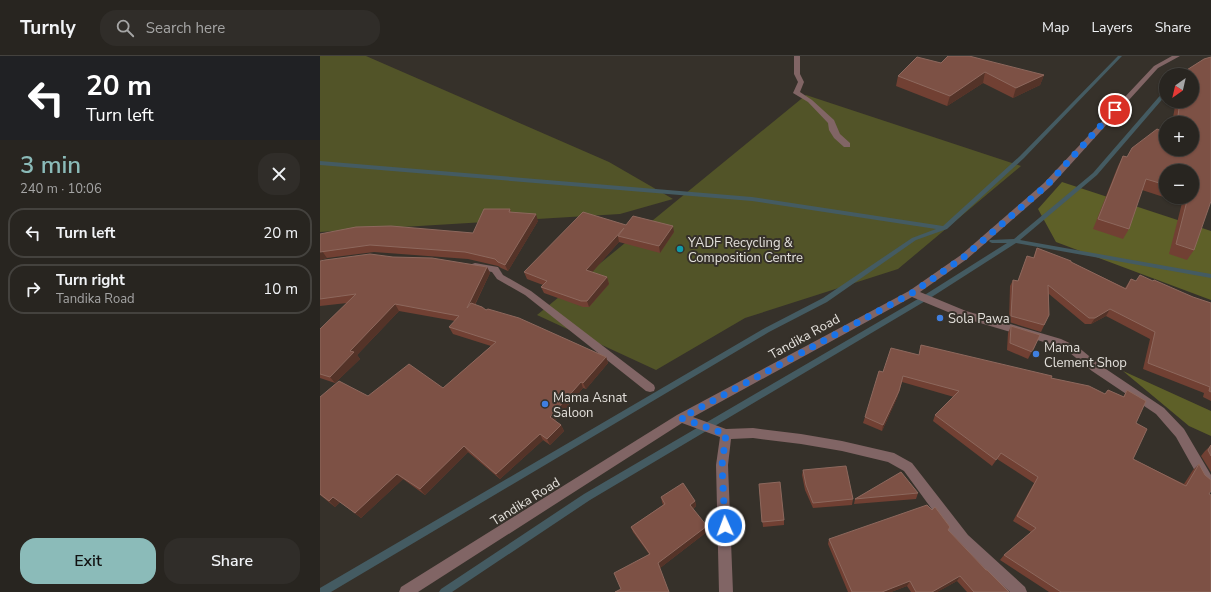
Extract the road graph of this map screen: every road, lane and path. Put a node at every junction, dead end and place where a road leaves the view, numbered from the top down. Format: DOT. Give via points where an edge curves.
graph roads {
  1 [pos="797,56"];
  2 [pos="1178,56"];
  3 [pos="847,145"];
  4 [pos="465,265"];
  5 [pos="912,293"];
  6 [pos="650,388"];
  7 [pos="681,418"];
  8 [pos="726,434"];
  9 [pos="1211,483"];
  10 [pos="406,592"];
  11 [pos="726,592"];
  12 [pos="1020,592"];
  1 -- 3 [label="street" via="801,82 796,93 814,105 831,122 837,136"];
  2 -- 5 [label="street, Tandika Road" via="1156,67 1047,185 1002,226 964,257"];
  4 -- 6 [label="street" via="495,269 500,276 528,293"];
  5 -- 7 [label="street, Tandika Road"];
  5 -- 9 [label="street" via="963,314 1057,342 1074,350 1160,411 1180,433 1204,476"];
  7 -- 8 [label="street"];
  7 -- 10 [label="street, Tandika Road"];
  8 -- 11 [label="street" via="722,465"];
  8 -- 12 [label="street" via="753,434 842,446 890,457 908,467 963,540"];
}
